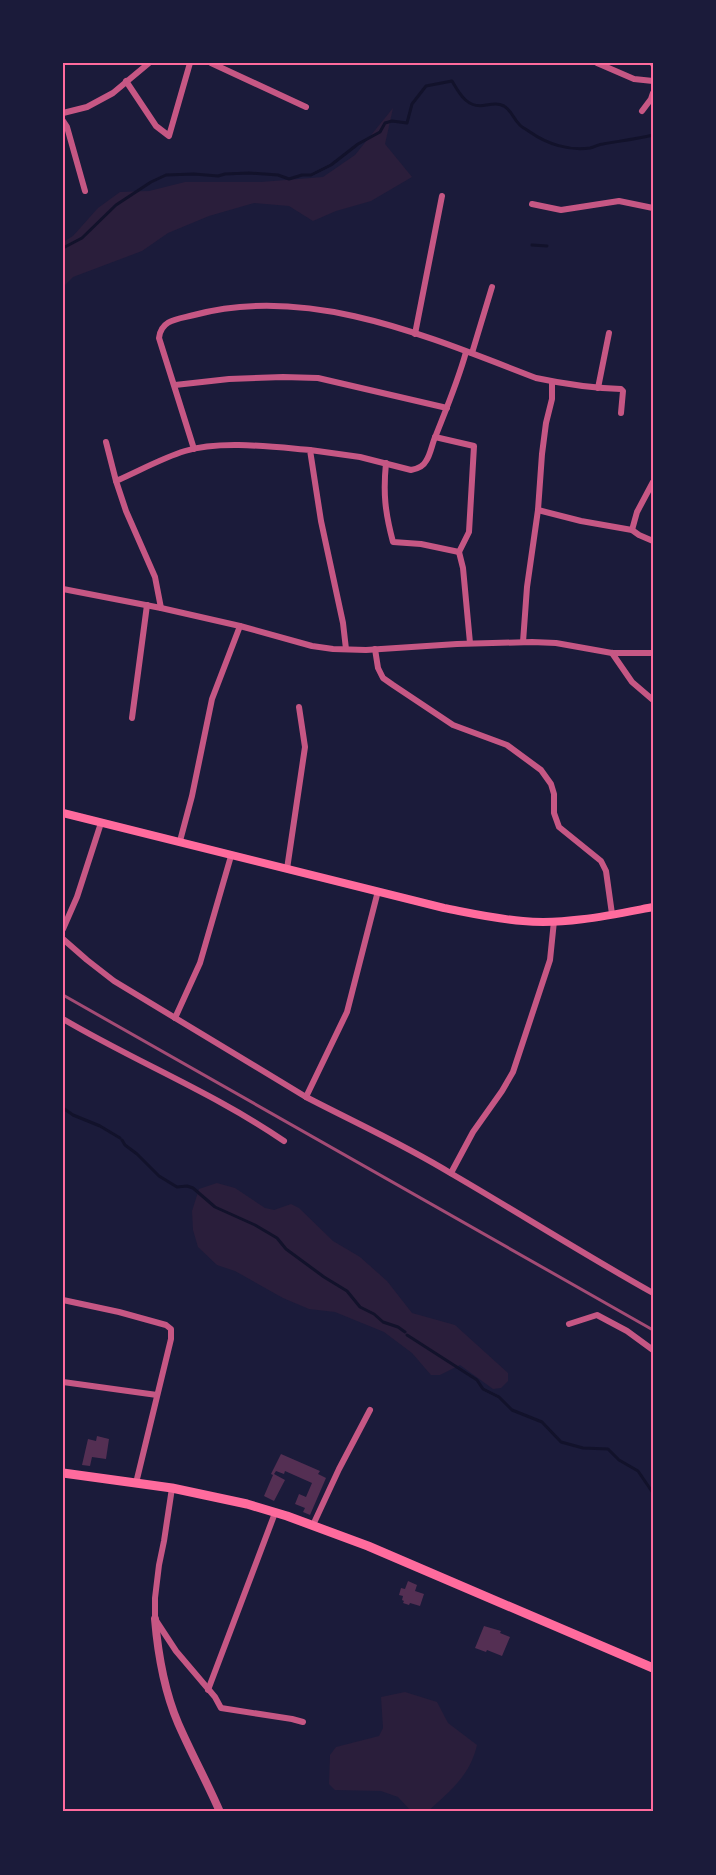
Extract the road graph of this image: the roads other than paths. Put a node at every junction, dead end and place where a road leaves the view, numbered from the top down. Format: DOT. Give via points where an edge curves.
graph roads {
  1 [pos="149,63"];
  2 [pos="190,63"];
  3 [pos="211,63"];
  4 [pos="597,63"];
  5 [pos="126,81"];
  6 [pos="653,81"];
  7 [pos="653,93"];
  8 [pos="306,107"];
  9 [pos="642,111"];
  10 [pos="63,113"];
  11 [pos="63,121"];
  12 [pos="85,191"];
  13 [pos="442,196"];
  14 [pos="532,204"];
  15 [pos="653,208"];
  16 [pos="492,287"];
  17 [pos="609,333"];
  18 [pos="415,334"];
  19 [pos="469,352"];
  20 [pos="552,382"];
  21 [pos="175,385"];
  22 [pos="598,388"];
  23 [pos="447,408"];
  24 [pos="621,413"];
  25 [pos="435,437"];
  26 [pos="106,442"];
  27 [pos="194,449"];
  28 [pos="310,450"];
  29 [pos="386,463"];
  30 [pos="116,481"];
  31 [pos="653,482"];
  32 [pos="538,510"];
  33 [pos="632,530"];
  34 [pos="653,541"];
  35 [pos="459,552"];
  36 [pos="63,589"];
  37 [pos="147,605"];
  38 [pos="161,608"];
  39 [pos="240,626"];
  40 [pos="523,642"];
  41 [pos="470,643"];
  42 [pos="346,649"];
  43 [pos="375,649"];
  44 [pos="612,653"];
  45 [pos="653,653"];
  46 [pos="653,700"];
  47 [pos="299,707"];
  48 [pos="132,718"];
  49 [pos="63,813"];
  50 [pos="100,824"];
  51 [pos="180,841"];
  52 [pos="231,856"];
  53 [pos="287,869"];
  54 [pos="378,891"];
  55 [pos="653,907"];
  56 [pos="612,914"];
  57 [pos="554,921"];
  58 [pos="63,929"];
  59 [pos="63,939"];
  60 [pos="175,1018"];
  61 [pos="63,1019"];
  62 [pos="306,1096"];
  63 [pos="284,1141"];
  64 [pos="450,1173"];
  65 [pos="653,1293"];
  66 [pos="63,1300"];
  67 [pos="569,1324"];
  68 [pos="653,1350"];
  69 [pos="63,1382"];
  70 [pos="157,1395"];
  71 [pos="370,1410"];
  72 [pos="63,1473"];
  73 [pos="136,1483"];
  74 [pos="172,1488"];
  75 [pos="275,1513"];
  76 [pos="313,1525"];
  77 [pos="155,1619"];
  78 [pos="653,1668"];
  79 [pos="208,1690"];
  80 [pos="303,1722"];
  81 [pos="220,1812"];
  1 -- 5 [label="street"];
  2 -- 5 [label="street" via="169,136 156,126"];
  3 -- 8 [label="street"];
  4 -- 6 [label="street"];
  5 -- 10 [label="street" via="87,108"];
  7 -- 9 [label="street"];
  11 -- 12 [label="street"];
  13 -- 18 [label="street"];
  14 -- 15 [label="street" via="561,210 620,201"];
  16 -- 19 [label="street"];
  17 -- 22 [label="street"];
  18 -- 19 [label="street"];
  18 -- 21 [label="street" via="355,317 287,306 206,312 168,322 160,330 159,338"];
  19 -- 20 [label="street"];
  19 -- 23 [label="street"];
  20 -- 22 [label="street"];
  20 -- 32 [label="street"];
  21 -- 23 [label="street" via="229,379 318,378"];
  21 -- 27 [label="street"];
  22 -- 24 [label="street" via="623,391"];
  23 -- 25 [label="street"];
  25 -- 29 [label="street" via="428,460 417,469"];
  25 -- 35 [label="street" via="474,446 469,532"];
  26 -- 30 [label="street"];
  27 -- 28 [label="street" via="227,446"];
  27 -- 30 [label="street"];
  28 -- 29 [label="street"];
  28 -- 42 [label="street"];
  29 -- 35 [label="street" via="386,518 393,542"];
  30 -- 38 [label="street" via="155,577"];
  31 -- 33 [label="street"];
  32 -- 33 [label="street"];
  32 -- 40 [label="street" via="526,587"];
  33 -- 34 [label="street"];
  35 -- 41 [label="street"];
  36 -- 37 [label="street"];
  37 -- 38 [label="street"];
  37 -- 48 [label="street"];
  38 -- 39 [label="street"];
  39 -- 42 [label="street" via="312,646"];
  39 -- 51 [label="street" via="212,699"];
  40 -- 41 [label="street"];
  40 -- 44 [label="street" via="556,643"];
  41 -- 43 [label="street"];
  42 -- 43 [label="street"];
  43 -- 56 [label="street" via="383,678 453,725 507,745 541,770 551,784 559,827 601,861 606,871"];
  44 -- 45 [label="street"];
  44 -- 46 [label="street" via="632,682"];
  47 -- 53 [label="street" via="305,747"];
  49 -- 50 [label="main road"];
  50 -- 51 [label="main road"];
  50 -- 58 [label="street"];
  51 -- 52 [label="main road"];
  52 -- 53 [label="main road"];
  52 -- 60 [label="street" via="200,963"];
  53 -- 54 [label="main road"];
  54 -- 57 [label="main road" via="495,918"];
  54 -- 62 [label="street" via="347,1012"];
  55 -- 56 [label="main road"];
  56 -- 57 [label="main road"];
  57 -- 64 [label="street" via="550,960 513,1072"];
  59 -- 60 [label="street" via="114,981"];
  60 -- 62 [label="street"];
  61 -- 63 [label="street" via="201,1090"];
  62 -- 64 [label="street"];
  64 -- 65 [label="street"];
  66 -- 70 [label="street" via="171,1329"];
  67 -- 68 [label="street" via="597,1315"];
  69 -- 70 [label="street"];
  70 -- 73 [label="street"];
  71 -- 76 [label="street"];
  72 -- 73 [label="main road"];
  73 -- 74 [label="main road"];
  74 -- 75 [label="main road"];
  74 -- 77 [label="street"];
  75 -- 76 [label="main road"];
  75 -- 79 [label="street"];
  76 -- 78 [label="main road"];
  77 -- 79 [label="street"];
  77 -- 81 [label="street" via="164,1681 174,1712"];
  79 -- 80 [label="street" via="220,1708"];
}
